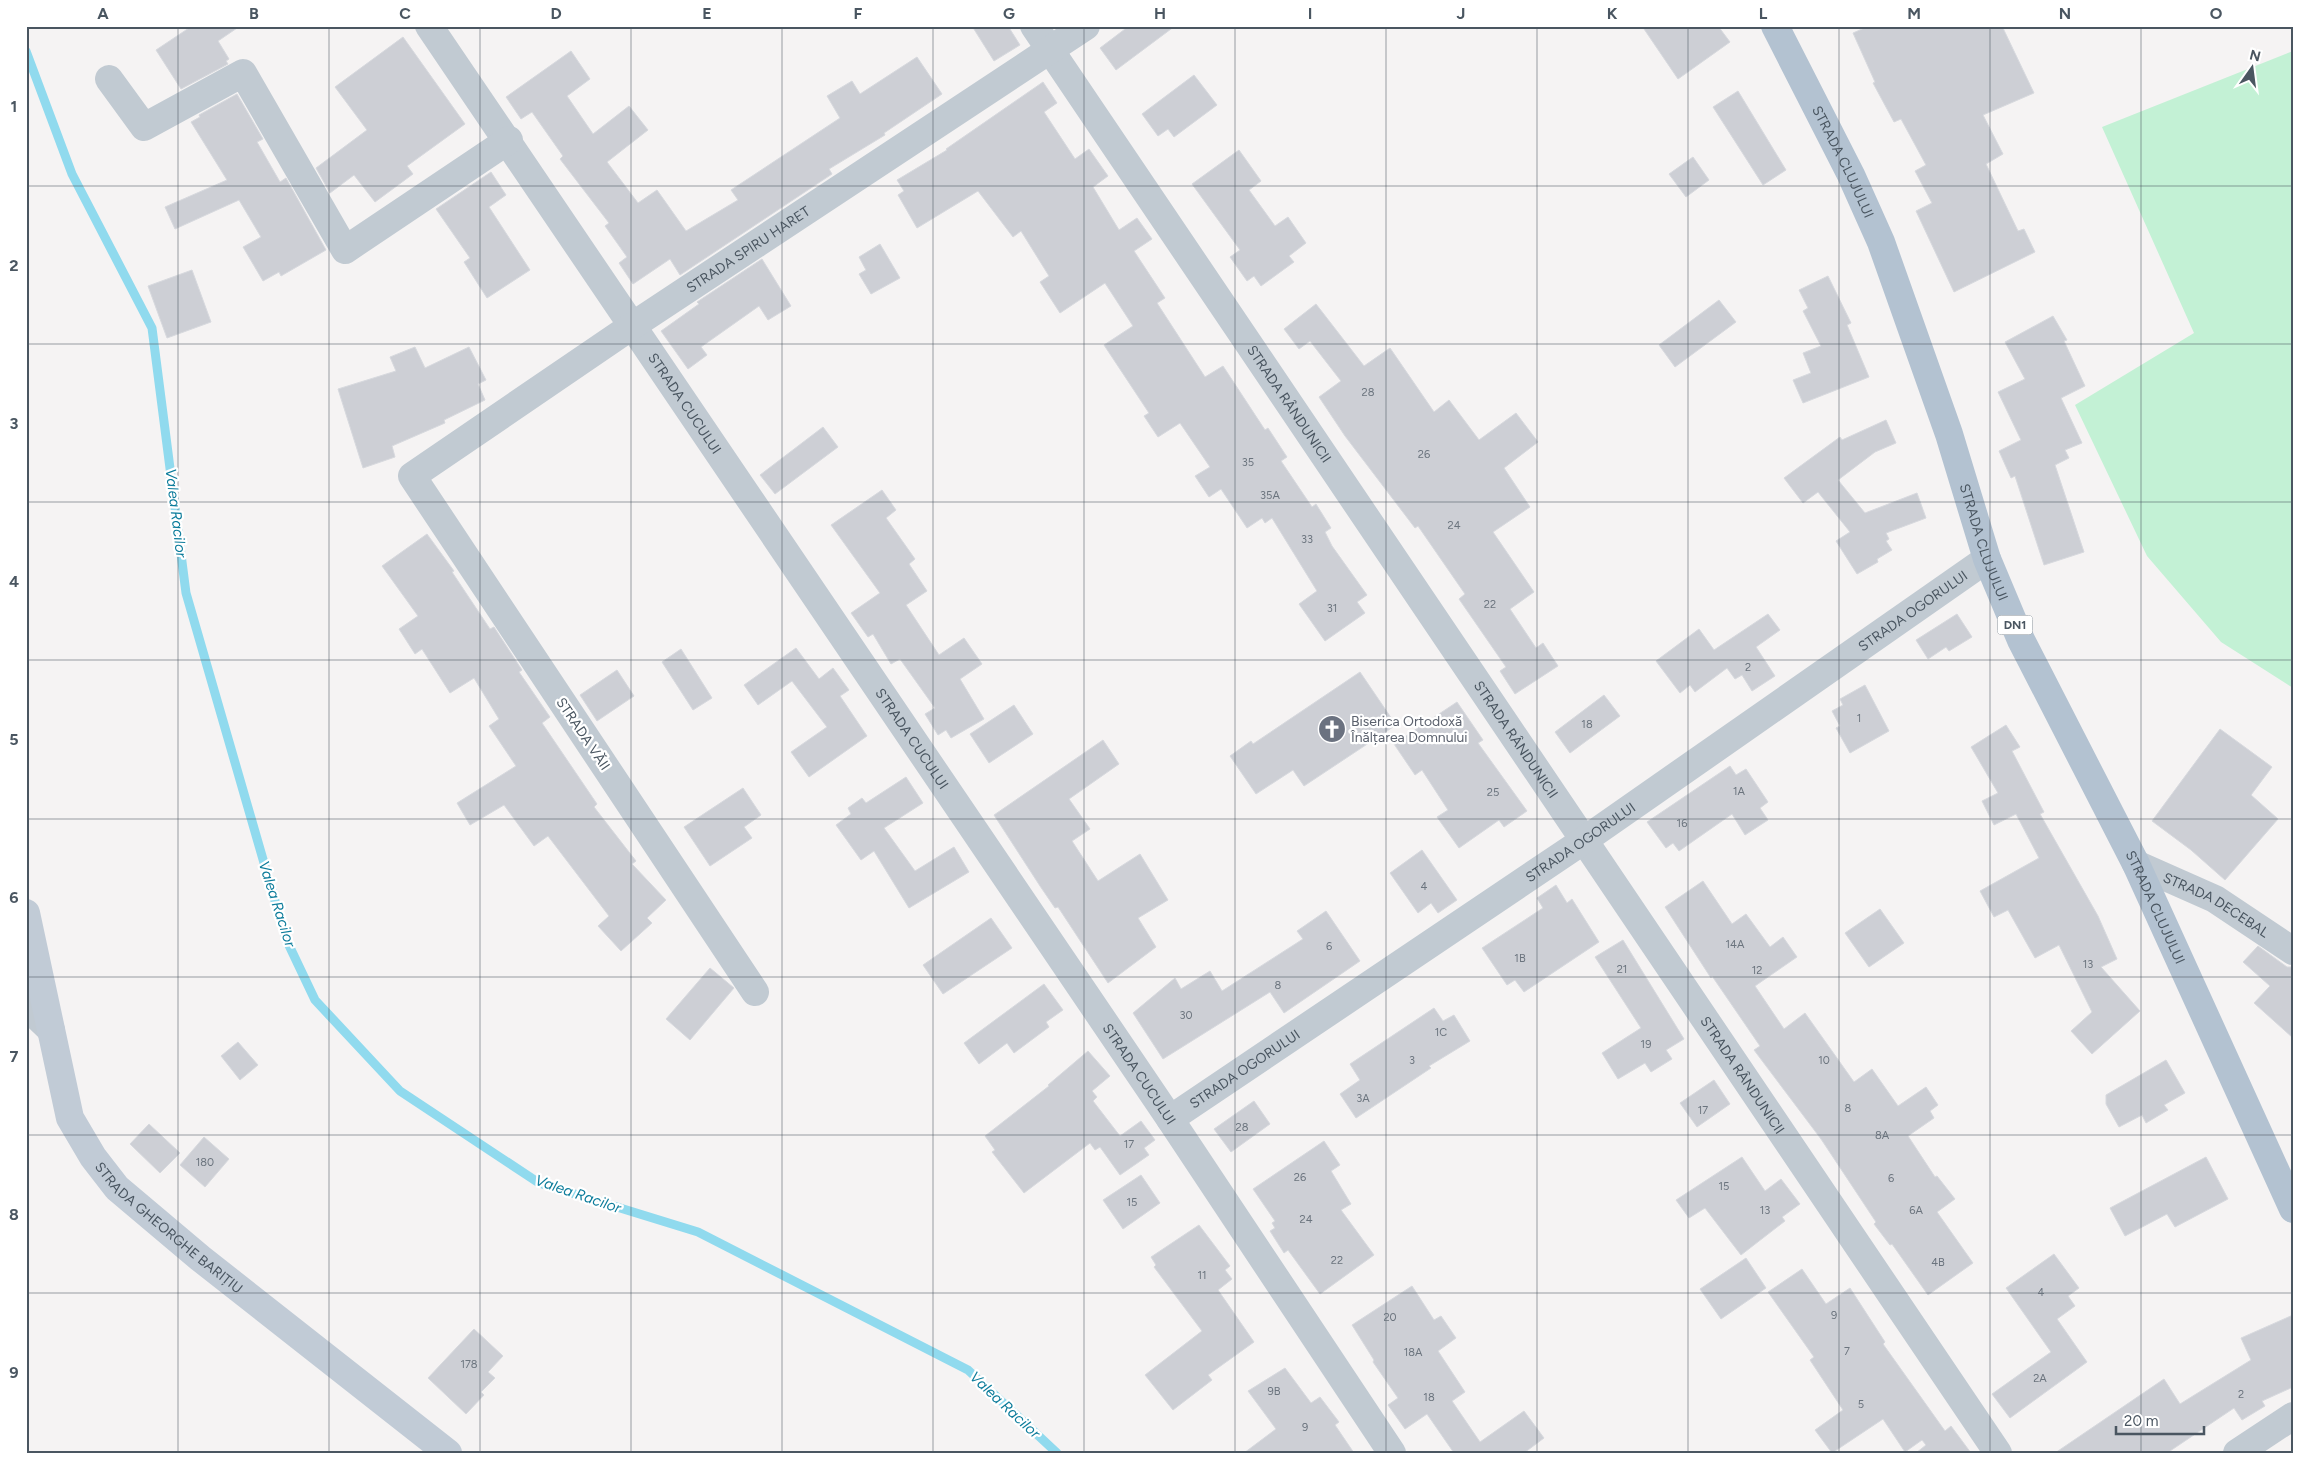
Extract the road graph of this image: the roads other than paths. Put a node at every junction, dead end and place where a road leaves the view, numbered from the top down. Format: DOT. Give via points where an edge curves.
graph roads {
  1 [pos="429,26"];
  2 [pos="1034,26"];
  3 [pos="1086,26"];
  4 [pos="1775,26"];
  5 [pos="1050,51"];
  6 [pos="109,79"];
  7 [pos="509,140"];
  8 [pos="632,326"];
  9 [pos="412,476"];
  10 [pos="1987,558"];
  11 [pos="1583,841"];
  12 [pos="2136,864"];
  13 [pos="26,913"];
  14 [pos="2293,951"];
  15 [pos="755,992"];
  16 [pos="26,1006"];
  17 [pos="51,1030"];
  18 [pos="1170,1119"];
  19 [pos="2293,1209"];
  20 [pos="2293,1416"];
  21 [pos="448,1453"];
  22 [pos="1392,1453"];
  23 [pos="1998,1453"];
  24 [pos="2237,1453"];
  1 -- 7 [label="street, STRADA CUCULUI"];
  2 -- 5 [label="street, STRADA RÂNDUNICII"];
  3 -- 5 [label="street, STRADA SPIRU HARET"];
  4 -- 10 [label="main road, STRADA CLUJULUI / DN1" via="1851,175 1881,242"];
  5 -- 8 [label="street, STRADA SPIRU HARET"];
  5 -- 11 [label="street, STRADA RÂNDUNICII"];
  6 -- 7 [label="street" via="144,127 243,74 344,250"];
  7 -- 8 [label="street, STRADA CUCULUI"];
  8 -- 9 [label="street, STRADA SPIRU HARET"];
  8 -- 18 [label="street, STRADA CUCULUI"];
  9 -- 15 [label="street, STRADA VĂII"];
  10 -- 11 [label="street, STRADA OGORULUI"];
  10 -- 12 [label="main road, STRADA CLUJULUI / DN1" via="2020,640"];
  11 -- 18 [label="street, STRADA OGORULUI"];
  11 -- 23 [label="street, STRADA RÂNDUNICII"];
  12 -- 14 [label="street, STRADA DECEBAL" via="2215,899"];
  12 -- 19 [label="main road, STRADA CLUJULUI / DN1"];
  13 -- 17 [label="main road, STRADA GHEORGHE BARIȚIU"];
  16 -- 17 [label="street"];
  17 -- 21 [label="main road, STRADA GHEORGHE BARIȚIU" via="70,1118 93,1158 117,1188 200,1258"];
  18 -- 22 [label="street, STRADA CUCULUI"];
  20 -- 24 [label="street"];
}
